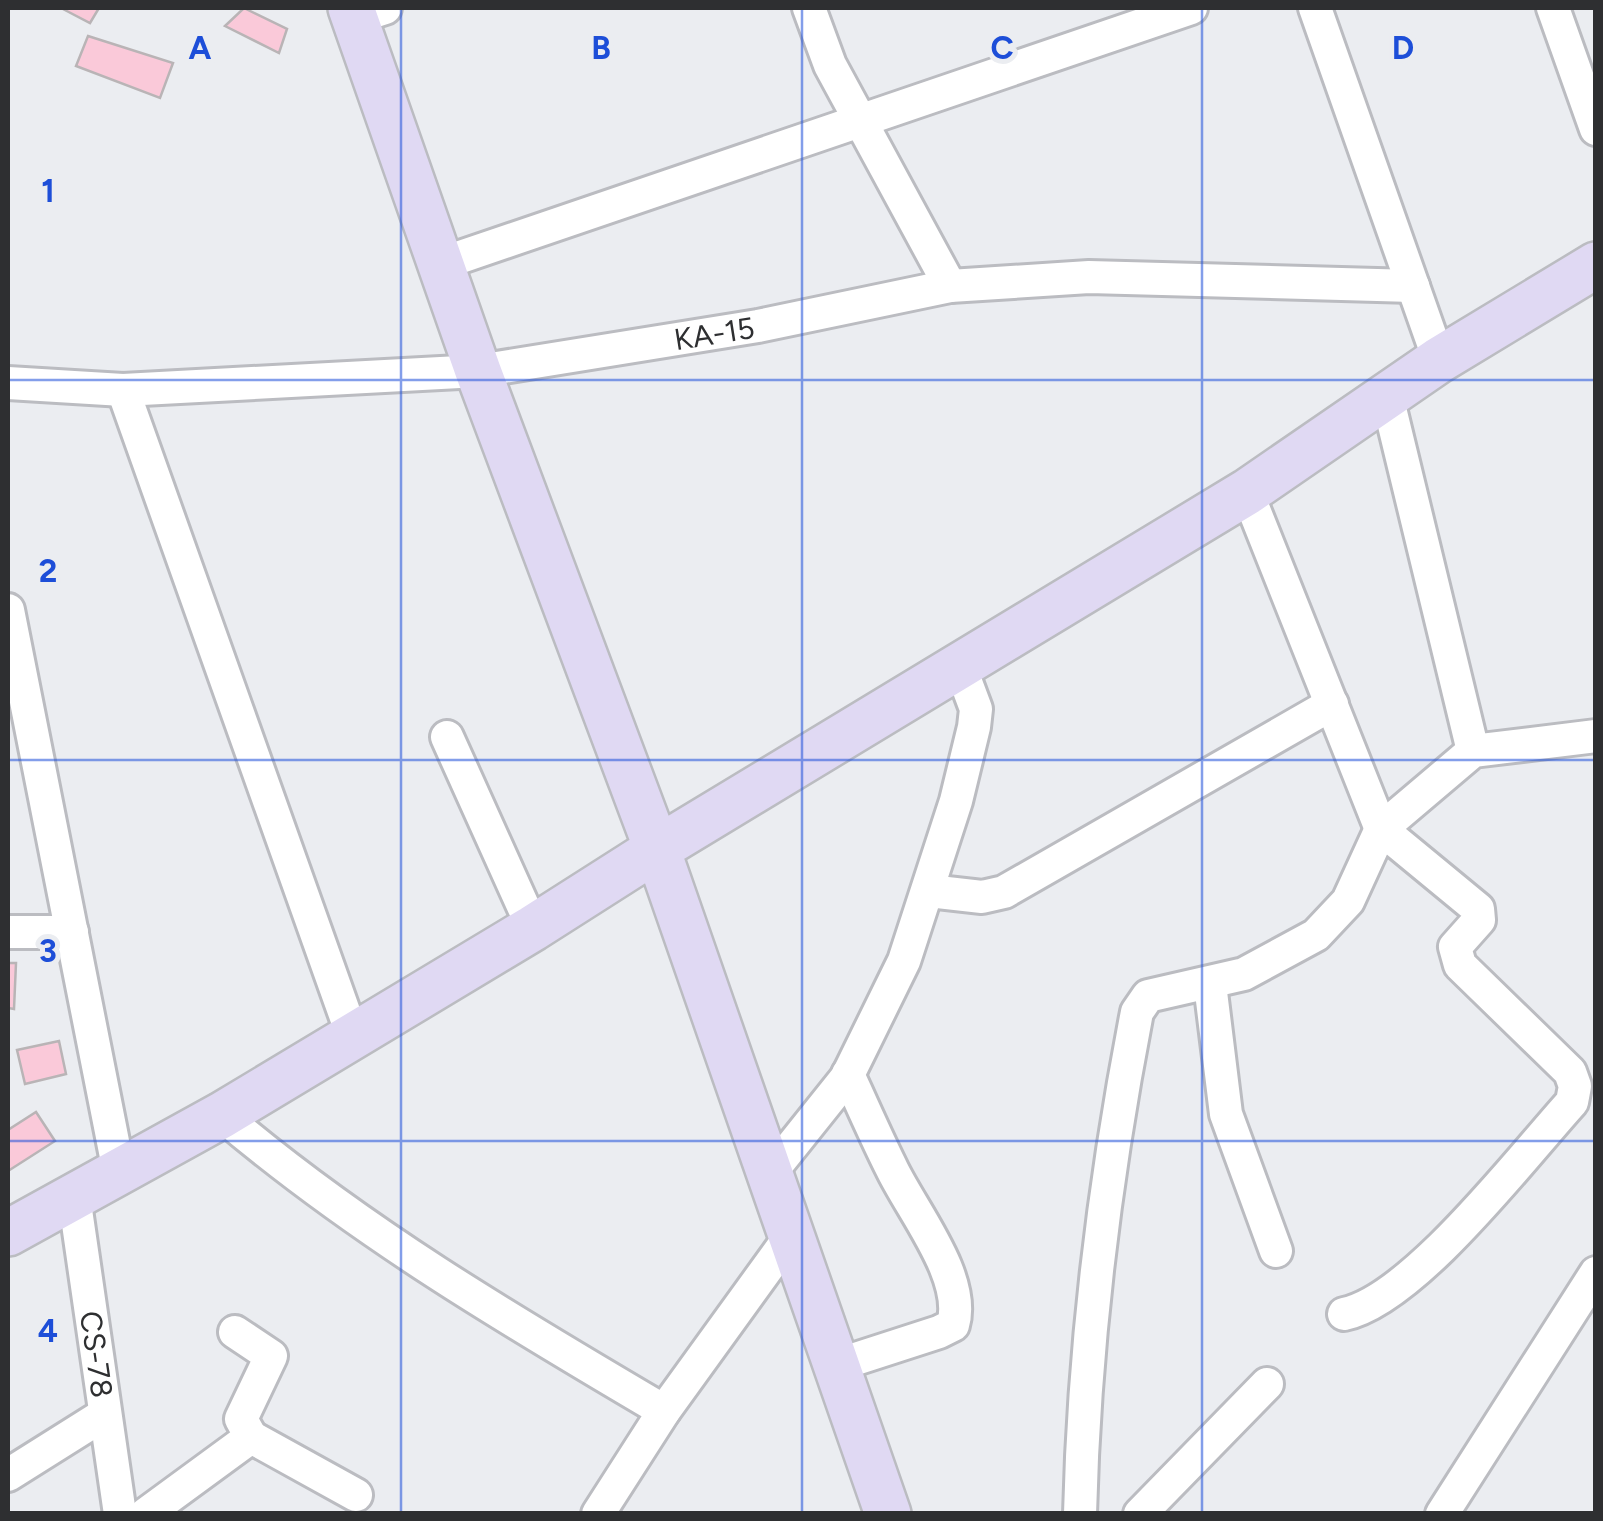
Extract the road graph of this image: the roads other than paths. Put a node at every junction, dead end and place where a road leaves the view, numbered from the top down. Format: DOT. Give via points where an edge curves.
graph roads {
  1 [pos="809,8"];
  2 [pos="1191,8"];
  3 [pos="1315,8"];
  4 [pos="1553,8"];
  5 [pos="363,11"];
  6 [pos="1580,37"];
  7 [pos="861,122"];
  8 [pos="1596,129"];
  9 [pos="440,264"];
  10 [pos="1596,265"];
  11 [pos="950,286"];
  12 [pos="1413,286"];
  13 [pos="1439,360"];
  14 [pos="478,371"];
  15 [pos="8,383"];
  16 [pos="122,390"];
  17 [pos="1387,396"];
  18 [pos="1248,492"];
  19 [pos="8,610"];
  20 [pos="960,666"];
  21 [pos="1332,704"];
  22 [pos="19,720"];
  23 [pos="1596,736"];
  24 [pos="447,738"];
  25 [pos="1473,750"];
  26 [pos="1381,829"];
  27 [pos="657,848"];
  28 [pos="929,891"];
  29 [pos="534,928"];
  30 [pos="8,932"];
  31 [pos="72,932"];
  32 [pos="1210,984"];
  33 [pos="352,1036"];
  34 [pos="848,1074"];
  35 [pos="222,1115"];
  36 [pos="119,1172"];
  37 [pos="771,1172"];
  38 [pos="74,1196"];
  39 [pos="8,1233"];
  40 [pos="792,1234"];
  41 [pos="1276,1251"];
  42 [pos="1596,1273"];
  43 [pos="1344,1314"];
  44 [pos="235,1332"];
  45 [pos="837,1366"];
  46 [pos="1268,1384"];
  47 [pos="664,1411"];
  48 [pos="105,1414"];
  49 [pos="251,1437"];
  50 [pos="8,1474"];
  51 [pos="356,1495"];
  52 [pos="120,1514"];
  53 [pos="146,1514"];
  54 [pos="598,1514"];
  55 [pos="888,1514"];
  56 [pos="1080,1514"];
  57 [pos="1140,1514"];
  58 [pos="1442,1514"];
  1 -- 7 [label="street"];
  2 -- 7 [label="street"];
  3 -- 12 [label="street"];
  4 -- 6 [label="street"];
  5 -- 9 [label="main road"];
  6 -- 8 [label="street"];
  7 -- 9 [label="street"];
  7 -- 11 [label="street"];
  9 -- 14 [label="main road"];
  10 -- 13 [label="main road"];
  11 -- 12 [label="street, KA-15" via="1088,276"];
  11 -- 14 [label="street, KA-15" via="758,326"];
  12 -- 13 [label="street"];
  13 -- 17 [label="main road"];
  14 -- 16 [label="street, KA-15"];
  14 -- 27 [label="main road"];
  15 -- 16 [label="street, KA-15"];
  16 -- 33 [label="street"];
  17 -- 18 [label="main road"];
  17 -- 25 [label="street"];
  18 -- 20 [label="main road"];
  18 -- 21 [label="street"];
  19 -- 22 [label="street"];
  20 -- 27 [label="main road"];
  20 -- 28 [label="street" via="976,709"];
  21 -- 26 [label="street"];
  21 -- 28 [label="street" via="1004,892 982,897"];
  22 -- 31 [label="street"];
  23 -- 25 [label="street"];
  24 -- 29 [label="street"];
  25 -- 26 [label="street"];
  26 -- 32 [label="street" via="1348,901 1316,935"];
  26 -- 43 [label="street" via="1478,909 1479,920 1455,947 1460,966 1570,1072 1575,1086 1572,1102 1422,1266 1364,1310"];
  27 -- 29 [label="main road"];
  27 -- 37 [label="main road"];
  28 -- 34 [label="street" via="904,961"];
  29 -- 33 [label="main road"];
  30 -- 31 [label="street"];
  31 -- 36 [label="street"];
  32 -- 41 [label="street" via="1226,1114"];
  32 -- 56 [label="street" via="1148,996 1137,1012 1110,1160 1082,1409"];
  33 -- 35 [label="main road"];
  34 -- 37 [label="street"];
  34 -- 45 [label="street" via="940,1255 958,1311 954,1325 939,1332"];
  35 -- 36 [label="main road"];
  35 -- 47 [label="street" via="297,1179 390,1244"];
  36 -- 38 [label="main road"];
  37 -- 40 [label="main road"];
  38 -- 39 [label="main road"];
  38 -- 48 [label="street, CS-78"];
  40 -- 45 [label="main road"];
  40 -- 47 [label="street"];
  42 -- 58 [label="street"];
  44 -- 49 [label="street" via="271,1356 240,1419"];
  45 -- 55 [label="main road"];
  46 -- 57 [label="street"];
  47 -- 54 [label="street"];
  48 -- 50 [label="street"];
  48 -- 52 [label="street, CS-78"];
  49 -- 51 [label="street"];
  49 -- 53 [label="street"];
}
